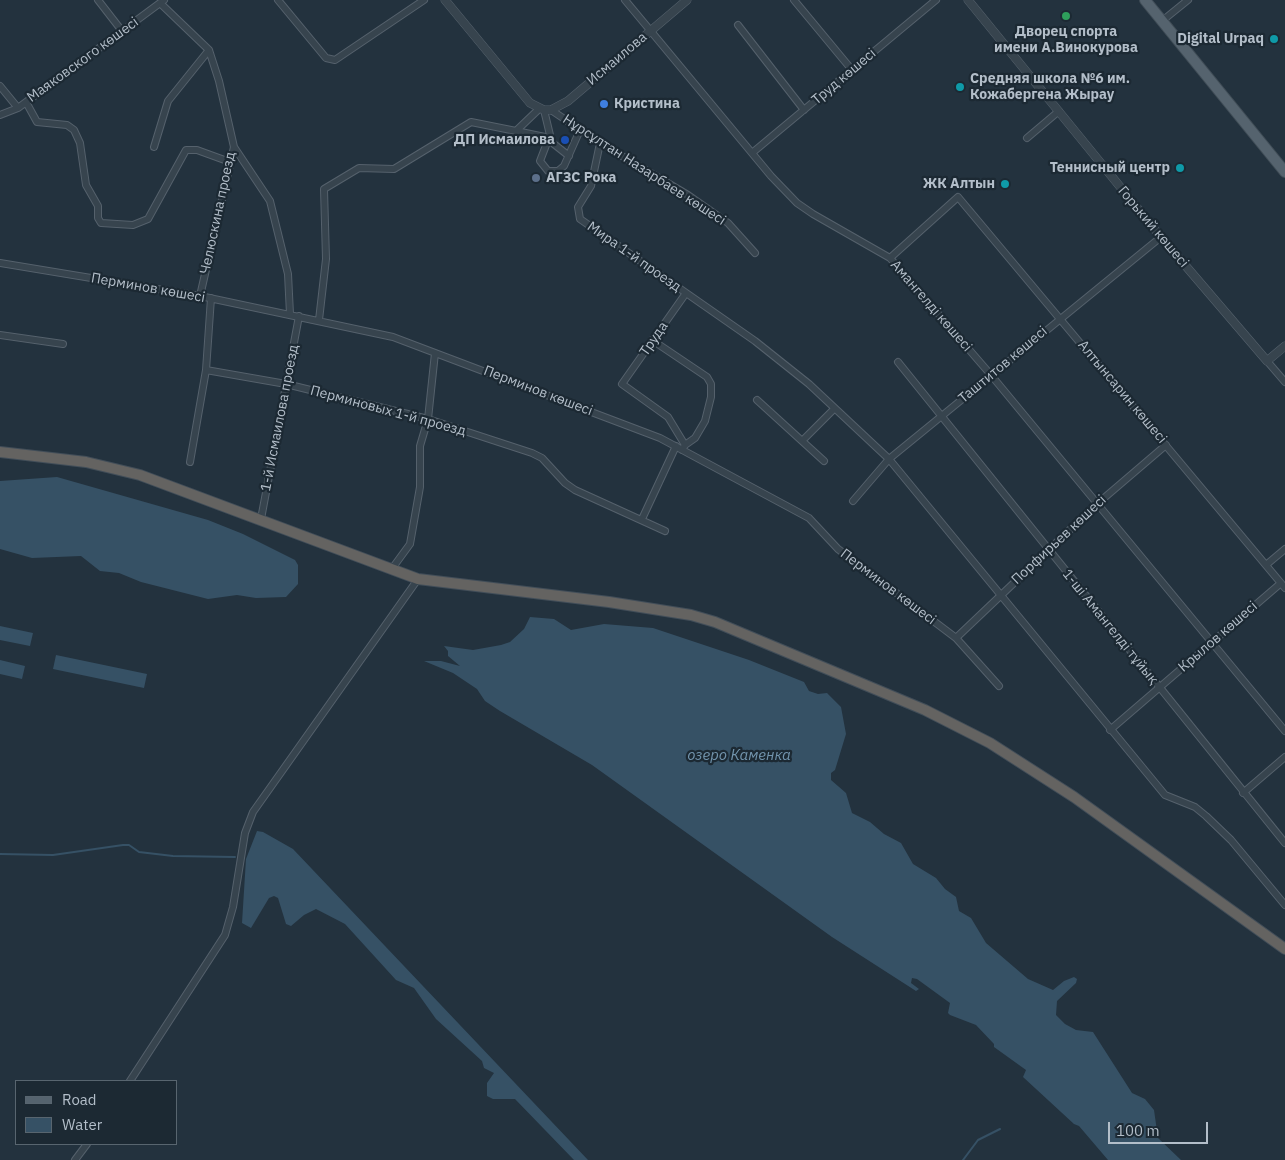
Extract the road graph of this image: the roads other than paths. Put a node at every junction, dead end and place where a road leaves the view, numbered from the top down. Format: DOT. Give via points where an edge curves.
graph roads {
  1 [pos="98,0"];
  2 [pos="278,0"];
  3 [pos="424,0"];
  4 [pos="445,0"];
  5 [pos="625,0"];
  6 [pos="687,0"];
  7 [pos="794,0"];
  8 [pos="936,0"];
  9 [pos="968,0"];
  10 [pos="1145,0"];
  11 [pos="1188,0"];
  12 [pos="162,1"];
  13 [pos="1162,21"];
  14 [pos="738,26"];
  15 [pos="122,31"];
  16 [pos="651,31"];
  17 [pos="209,50"];
  18 [pos="852,70"];
  19 [pos="0,86"];
  20 [pos="26,102"];
  21 [pos="18,108"];
  22 [pos="545,110"];
  23 [pos="804,110"];
  24 [pos="1059,111"];
  25 [pos="0,115"];
  26 [pos="580,130"];
  27 [pos="516,131"];
  28 [pos="1027,138"];
  29 [pos="550,140"];
  30 [pos="600,143"];
  31 [pos="154,147"];
  32 [pos="234,147"];
  33 [pos="752,154"];
  34 [pos="569,156"];
  35 [pos="230,162"];
  36 [pos="1285,172"];
  37 [pos="1161,237"];
  38 [pos="755,253"];
  39 [pos="890,258"];
  40 [pos="0,263"];
  41 [pos="686,294"];
  42 [pos="200,296"];
  43 [pos="211,298"];
  44 [pos="290,314"];
  45 [pos="299,316"];
  46 [pos="1060,318"];
  47 [pos="319,320"];
  48 [pos="0,335"];
  49 [pos="652,340"];
  50 [pos="63,344"];
  51 [pos="1285,346"];
  52 [pos="434,352"];
  53 [pos="1267,361"];
  54 [pos="898,362"];
  55 [pos="206,370"];
  56 [pos="991,375"];
  57 [pos="1285,382"];
  58 [pos="286,384"];
  59 [pos="757,400"];
  60 [pos="834,409"];
  61 [pos="942,416"];
  62 [pos="428,419"];
  63 [pos="802,441"];
  64 [pos="1166,445"];
  65 [pos="681,447"];
  66 [pos="0,452"];
  67 [pos="889,459"];
  68 [pos="824,461"];
  69 [pos="190,462"];
  70 [pos="853,501"];
  71 [pos="1096,504"];
  72 [pos="642,519"];
  73 [pos="261,520"];
  74 [pos="665,531"];
  75 [pos="1285,549"];
  76 [pos="1048,550"];
  77 [pos="1266,565"];
  78 [pos="391,571"];
  79 [pos="418,579"];
  80 [pos="1283,586"];
  81 [pos="1000,596"];
  82 [pos="956,638"];
  83 [pos="1211,643"];
  84 [pos="999,686"];
  85 [pos="1159,688"];
  86 [pos="1110,730"];
  87 [pos="1285,731"];
  88 [pos="1285,757"];
  89 [pos="1243,793"];
  90 [pos="1285,843"];
  91 [pos="1285,904"];
  92 [pos="1285,949"];
  93 [pos="131,1080"];
  94 [pos="86,1145"];
  95 [pos="76,1160"];
  1 -- 15 [label="street"];
  2 -- 3 [label="street" via="330,60 339,59"];
  4 -- 22 [label="street, Нұрсұлтан Назарбаев көшесі" via="530,103"];
  5 -- 16 [label="street, Амангелді көшесі"];
  6 -- 16 [label="street, Исмаилова"];
  7 -- 18 [label="street"];
  8 -- 18 [label="street, Труд көшесі"];
  9 -- 24 [label="street, Горький көшесі"];
  10 -- 13 [label="main road"];
  11 -- 13 [label="street"];
  12 -- 15 [label="street, Маяковского көшесі"];
  12 -- 17 [label="street, Челюскина проезд"];
  13 -- 36 [label="main road"];
  14 -- 23 [label="street"];
  15 -- 20 [label="street, Маяковского көшесі"];
  16 -- 22 [label="street, Исмаилова" via="568,101"];
  16 -- 33 [label="street, Амангелді көшесі"];
  17 -- 31 [label="street" via="168,101"];
  17 -- 32 [label="street, Челюскина проезд"];
  18 -- 23 [label="street, Труд көшесі"];
  19 -- 21 [label="street"];
  20 -- 21 [label="street, Маяковского көшесі"];
  20 -- 35 [label="street" via="37,122 67,125 74,130 80,143 86,185 98,206 101,223 133,225 148,219 186,150 197,150"];
  21 -- 25 [label="street, Маяковского көшесі"];
  22 -- 26 [label="street, Нұрсұлтан Назарбаев көшесі"];
  22 -- 27 [label="street"];
  22 -- 29 [label="street"];
  23 -- 33 [label="street, Труд көшесі"];
  24 -- 28 [label="street"];
  24 -- 37 [label="street, Горький көшесі"];
  26 -- 30 [label="street, Нұрсұлтан Назарбаев көшесі"];
  26 -- 34 [label="street"];
  27 -- 29 [label="street"];
  27 -- 47 [label="street" via="471,122 394,170 359,168 323,190 326,259"];
  29 -- 34 [label="street"];
  29 -- 34 [label="street" via="541,156 544,168 558,171"];
  30 -- 38 [label="street, Нұрсұлтан Назарбаев көшесі" via="688,195 728,223"];
  30 -- 41 [label="street, Мира 1-й проезд" via="591,186 579,204 579,217"];
  32 -- 35 [label="street, Челюскина проезд"];
  32 -- 44 [label="street" via="270,203 288,274"];
  33 -- 39 [label="street, Амангелді көшесі" via="804,209"];
  35 -- 42 [label="street, Челюскина проезд"];
  37 -- 46 [label="street, Таштитов көшесі"];
  37 -- 53 [label="street, Горький көшесі"];
  39 -- 46 [label="street, Алтынсарин көшесі" via="958,197"];
  39 -- 56 [label="street, Амангелді көшесі"];
  40 -- 42 [label="street, Перминов көшесі"];
  41 -- 49 [label="street, Труда"];
  41 -- 60 [label="street, Мира 1-й проезд" via="755,341"];
  42 -- 43 [label="street, Перминов көшесі"];
  43 -- 44 [label="street, Перминов көшесі"];
  43 -- 55 [label="street"];
  44 -- 45 [label="street, Перминов көшесі"];
  45 -- 47 [label="street, Перминов көшесі"];
  45 -- 58 [label="street, 1-й Исмаилова проезд"];
  46 -- 56 [label="street, Таштитов көшесі"];
  46 -- 64 [label="street, Алтынсарин көшесі"];
  47 -- 52 [label="street, Перминов көшесі" via="393,337"];
  48 -- 50 [label="street"];
  49 -- 65 [label="street, Труда" via="622,384 666,415"];
  49 -- 65 [label="street" via="707,377 711,384 705,421 695,438"];
  51 -- 53 [label="street"];
  52 -- 62 [label="street"];
  52 -- 65 [label="street, Перминов көшесі"];
  53 -- 57 [label="street, Горький көшесі"];
  54 -- 61 [label="street, 1-ші Амангелді тұйық"];
  55 -- 58 [label="street, Перминовых 1-й проезд"];
  55 -- 69 [label="street"];
  56 -- 61 [label="street, Таштитов көшесі"];
  56 -- 71 [label="street, Амангелді көшесі"];
  58 -- 62 [label="street, Перминовых 1-й проезд"];
  58 -- 73 [label="street, 1-й Исмаилова проезд"];
  59 -- 63 [label="street"];
  60 -- 63 [label="street"];
  60 -- 67 [label="street"];
  61 -- 67 [label="street, Таштитов көшесі"];
  61 -- 76 [label="street, 1-ші Амангелді тұйық"];
  62 -- 72 [label="street, Перминовых 1-й проезд" via="538,456 575,490"];
  62 -- 78 [label="street" via="420,446 420,487 410,544"];
  63 -- 68 [label="street"];
  64 -- 71 [label="street, Порфирьев көшесі"];
  64 -- 77 [label="street, Алтынсарин көшесі"];
  65 -- 72 [label="street"];
  65 -- 82 [label="street, Перминов көшесі" via="810,518 838,549"];
  66 -- 73 [label="highway" via="49,456 123,470"];
  67 -- 70 [label="street, Таштитов көшесі"];
  67 -- 81 [label="street"];
  71 -- 76 [label="street, Порфирьев көшесі"];
  71 -- 83 [label="street, Амангелді көшесі"];
  72 -- 74 [label="street, Перминовых 1-й проезд"];
  73 -- 78 [label="highway"];
  75 -- 77 [label="street"];
  76 -- 81 [label="street, Порфирьев көшесі"];
  76 -- 85 [label="street, 1-ші Амангелді тұйық"];
  77 -- 80 [label="street, Алтынсарин көшесі"];
  78 -- 79 [label="highway"];
  79 -- 92 [label="highway" via="691,615 813,661 925,710 990,743 1074,797"];
  79 -- 93 [label="street" via="253,812 245,834 233,908 225,935"];
  80 -- 83 [label="street, Крылов көшесі"];
  81 -- 82 [label="street, Порфирьев көшесі"];
  81 -- 86 [label="street"];
  82 -- 84 [label="street, Перминов көшесі"];
  83 -- 85 [label="street, Крылов көшесі"];
  83 -- 87 [label="street, Амангелді көшесі"];
  85 -- 86 [label="street, Крылов көшесі"];
  85 -- 89 [label="street, 1-ші Амангелді тұйық"];
  86 -- 91 [label="street" via="1165,795 1195,807 1231,840"];
  88 -- 89 [label="street"];
  89 -- 90 [label="street, 1-ші Амангелді тұйық"];
  94 -- 95 [label="street"];
}
